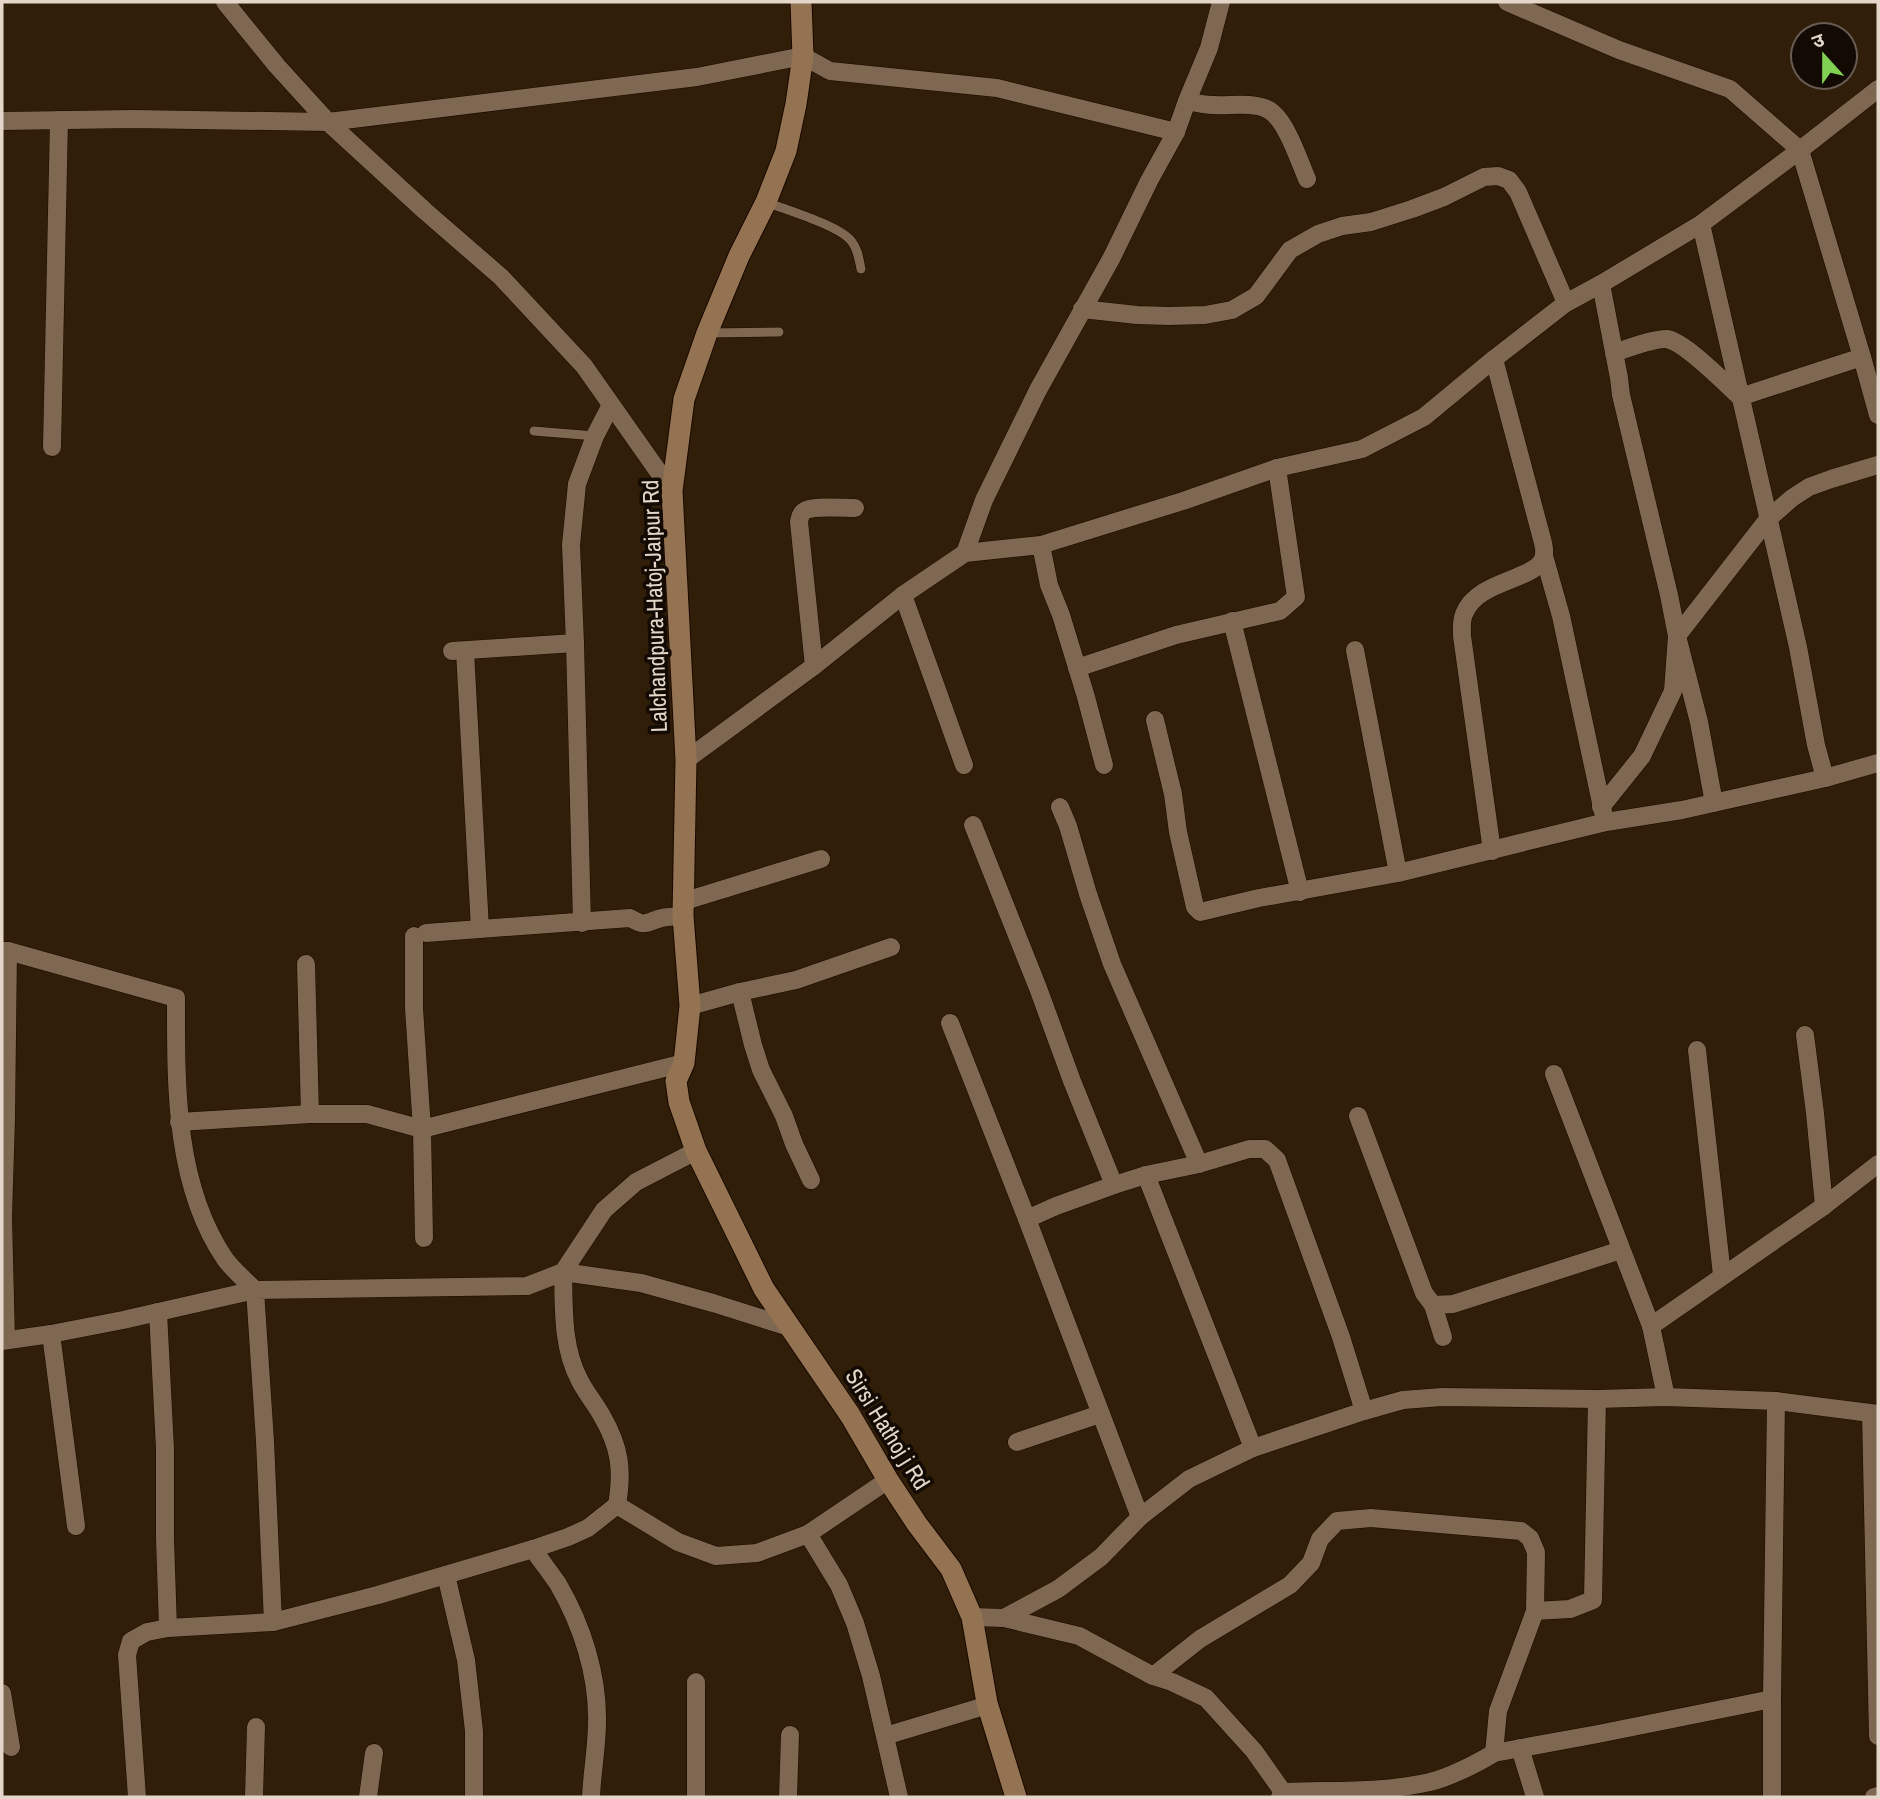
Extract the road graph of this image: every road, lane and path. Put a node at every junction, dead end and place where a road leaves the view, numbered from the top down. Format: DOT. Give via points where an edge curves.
graph roads {
  1 [pos="225,2"];
  2 [pos="801,2"];
  3 [pos="1222,2"];
  4 [pos="1507,2"];
  5 [pos="803,56"];
  6 [pos="1878,89"];
  7 [pos="1186,101"];
  8 [pos="59,120"];
  9 [pos="2,121"];
  10 [pos="328,122"];
  11 [pos="1176,132"];
  12 [pos="1800,150"];
  13 [pos="1307,179"];
  14 [pos="766,202"];
  15 [pos="1701,224"];
  16 [pos="861,268"];
  17 [pos="1601,284"];
  18 [pos="1566,303"];
  19 [pos="1082,309"];
  20 [pos="779,332"];
  21 [pos="706,333"];
  22 [pos="1614,354"];
  23 [pos="1494,359"];
  24 [pos="1868,363"];
  25 [pos="1740,397"];
  26 [pos="611,405"];
  27 [pos="1878,415"];
  28 [pos="534,431"];
  29 [pos="596,436"];
  30 [pos="52,447"];
  31 [pos="1878,465"];
  32 [pos="1277,468"];
  33 [pos="671,491"];
  34 [pos="855,508"];
  35 [pos="1768,519"];
  36 [pos="1041,545"];
  37 [pos="965,554"];
  38 [pos="1544,556"];
  39 [pos="903,595"];
  40 [pos="1232,621"];
  41 [pos="1677,636"];
  42 [pos="575,643"];
  43 [pos="1355,650"];
  44 [pos="814,666"];
  45 [pos="1077,668"];
  46 [pos="1155,720"];
  47 [pos="686,760"];
  48 [pos="1878,764"];
  49 [pos="964,765"];
  50 [pos="1104,765"];
  51 [pos="1825,778"];
  52 [pos="1714,803"];
  53 [pos="1060,807"];
  54 [pos="1604,814"];
  55 [pos="973,825"];
  56 [pos="1492,851"];
  57 [pos="821,859"];
  58 [pos="1398,873"];
  59 [pos="1300,892"];
  60 [pos="684,908"];
  61 [pos="582,923"];
  62 [pos="480,929"];
  63 [pos="891,947"];
  64 [pos="5,951"];
  65 [pos="306,964"];
  66 [pos="740,992"];
  67 [pos="690,1006"];
  68 [pos="950,1023"];
  69 [pos="1805,1035"];
  70 [pos="1697,1050"];
  71 [pos="684,1063"];
  72 [pos="1554,1074"];
  73 [pos="679,1102"];
  74 [pos="310,1114"];
  75 [pos="1358,1116"];
  76 [pos="180,1122"];
  77 [pos="422,1129"];
  78 [pos="696,1151"];
  79 [pos="1199,1164"];
  80 [pos="1878,1164"];
  81 [pos="1146,1175"];
  82 [pos="811,1180"];
  83 [pos="1114,1185"];
  84 [pos="1824,1206"];
  85 [pos="2,1217"];
  86 [pos="1027,1219"];
  87 [pos="424,1238"];
  88 [pos="1621,1250"];
  89 [pos="563,1272"];
  90 [pos="1722,1275"];
  91 [pos="255,1290"];
  92 [pos="1433,1305"];
  93 [pos="158,1312"];
  94 [pos="1651,1326"];
  95 [pos="789,1327"];
  96 [pos="51,1334"];
  97 [pos="1443,1337"];
  98 [pos="4,1340"];
  99 [pos="1666,1398"];
  100 [pos="1597,1399"];
  101 [pos="1776,1401"];
  102 [pos="1364,1411"];
  103 [pos="1100,1414"];
  104 [pos="1875,1414"];
  105 [pos="1017,1442"];
  106 [pos="1253,1448"];
  107 [pos="888,1480"];
  108 [pos="617,1505"];
  109 [pos="1140,1517"];
  110 [pos="76,1526"];
  111 [pos="808,1534"];
  112 [pos="533,1549"];
  113 [pos="446,1575"];
  114 [pos="1535,1611"];
  115 [pos="972,1617"];
  116 [pos="1004,1618"];
  117 [pos="273,1622"];
  118 [pos="168,1628"];
  119 [pos="1153,1676"];
  120 [pos="696,1682"];
  121 [pos="2,1693"];
  122 [pos="1772,1699"];
  123 [pos="988,1705"];
  124 [pos="256,1727"];
  125 [pos="790,1735"];
  126 [pos="884,1736"];
  127 [pos="1878,1737"];
  128 [pos="11,1747"];
  129 [pos="1520,1748"];
  130 [pos="374,1753"];
  131 [pos="1494,1753"];
  132 [pos="1429,1790"];
  133 [pos="1282,1794"];
  134 [pos="137,1797"];
  135 [pos="254,1797"];
  136 [pos="368,1797"];
  137 [pos="474,1797"];
  138 [pos="592,1797"];
  139 [pos="696,1797"];
  140 [pos="788,1797"];
  141 [pos="900,1797"];
  142 [pos="1016,1797"];
  143 [pos="1535,1797"];
  144 [pos="1772,1797"];
  1 -- 10 [label="street"];
  2 -- 5 [label="street, Lalchandpura-Hatoj-Jaipur Rd"];
  3 -- 7 [label="street" via="1209,48"];
  4 -- 12 [label="street" via="1619,50 1730,89"];
  5 -- 10 [label="street" via="697,77"];
  5 -- 11 [label="street" via="830,71 997,88"];
  5 -- 14 [label="street, Lalchandpura-Hatoj-Jaipur Rd" via="786,151"];
  6 -- 12 [label="street"];
  7 -- 11 [label="street"];
  7 -- 13 [label="street" via="1268,110 1289,137"];
  8 -- 9 [label="street"];
  8 -- 10 [label="street"];
  8 -- 30 [label="street"];
  10 -- 26 [label="street" via="501,277 584,366"];
  11 -- 19 [label="street"];
  12 -- 15 [label="street"];
  12 -- 24 [label="street"];
  14 -- 16 [label="lane" via="851,240"];
  14 -- 21 [label="street, Lalchandpura-Hatoj-Jaipur Rd"];
  15 -- 17 [label="street"];
  15 -- 25 [label="street"];
  17 -- 18 [label="street"];
  17 -- 22 [label="street"];
  18 -- 19 [label="street" via="1518,191 1498,176 1484,177 1412,209 1318,234 1290,250 1256,296 1232,310 1147,315"];
  18 -- 23 [label="street"];
  19 -- 37 [label="street" via="985,500"];
  20 -- 21 [label="lane"];
  21 -- 33 [label="street, Lalchandpura-Hatoj-Jaipur Rd" via="684,399"];
  22 -- 25 [label="street" via="1667,340 1684,348"];
  22 -- 41 [label="street"];
  23 -- 32 [label="street" via="1424,417 1362,449"];
  23 -- 38 [label="street"];
  24 -- 25 [label="street"];
  24 -- 27 [label="street"];
  25 -- 35 [label="street"];
  26 -- 29 [label="street"];
  26 -- 33 [label="street"];
  28 -- 29 [label="lane"];
  29 -- 42 [label="street" via="577,484 571,545"];
  31 -- 35 [label="street" via="1809,487"];
  32 -- 36 [label="street"];
  32 -- 40 [label="street" via="1296,597 1280,611"];
  33 -- 47 [label="street, Lalchandpura-Hatoj-Jaipur Rd"];
  34 -- 44 [label="street" via="813,508 800,515"];
  35 -- 41 [label="street"];
  35 -- 51 [label="street"];
  36 -- 37 [label="street"];
  36 -- 45 [label="street" via="1049,585"];
  37 -- 39 [label="street"];
  38 -- 54 [label="street"];
  38 -- 56 [label="street" via="1536,568 1488,588 1471,601 1462,617"];
  39 -- 44 [label="street"];
  39 -- 49 [label="street"];
  40 -- 45 [label="street"];
  40 -- 59 [label="street"];
  41 -- 52 [label="street"];
  41 -- 54 [label="street" via="1673,691 1642,756"];
  42 -- 61 [label="street"];
  42 -- 62 [label="street" via="458,651"];
  43 -- 58 [label="street"];
  44 -- 47 [label="street"];
  45 -- 50 [label="street"];
  46 -- 59 [label="street" via="1195,907 1207,912"];
  47 -- 60 [label="street, Lalchandpura-Hatoj-Jaipur Rd"];
  48 -- 51 [label="street"];
  51 -- 52 [label="street"];
  52 -- 54 [label="street" via="1682,810"];
  53 -- 79 [label="street" via="1112,964"];
  54 -- 56 [label="street"];
  55 -- 83 [label="street"];
  56 -- 58 [label="street"];
  57 -- 60 [label="street"];
  58 -- 59 [label="street"];
  60 -- 61 [label="street" via="650,923 639,924 630,918"];
  60 -- 67 [label="street, Lalchandpura-Hatoj-Jaipur Rd"];
  61 -- 62 [label="street"];
  62 -- 77 [label="street" via="420,934 414,1008"];
  63 -- 66 [label="street" via="796,980"];
  64 -- 76 [label="street" via="176,998"];
  64 -- 85 [label="street"];
  65 -- 74 [label="street"];
  66 -- 67 [label="street"];
  66 -- 82 [label="street" via="761,1070"];
  67 -- 71 [label="street, Lalchandpura-Hatoj-Jaipur Rd"];
  68 -- 86 [label="street"];
  69 -- 84 [label="street"];
  70 -- 90 [label="street"];
  71 -- 73 [label="street, Lalchandpura-Hatoj-Jaipur Rd" via="676,1080"];
  71 -- 77 [label="street"];
  72 -- 88 [label="street"];
  73 -- 78 [label="street, Sirsi Hathoj j Rd"];
  74 -- 76 [label="street"];
  74 -- 77 [label="street" via="367,1114"];
  75 -- 92 [label="street" via="1424,1293"];
  76 -- 91 [label="street" via="206,1227 227,1261"];
  77 -- 87 [label="street"];
  78 -- 89 [label="street" via="636,1182 604,1210"];
  78 -- 95 [label="street, Sirsi Hathoj j Rd" via="764,1289"];
  79 -- 81 [label="street"];
  79 -- 102 [label="street" via="1249,1149 1265,1149 1277,1160"];
  80 -- 84 [label="street"];
  81 -- 83 [label="street"];
  81 -- 106 [label="street"];
  83 -- 86 [label="street"];
  84 -- 90 [label="street"];
  85 -- 98 [label="street"];
  86 -- 103 [label="street"];
  88 -- 92 [label="street" via="1453,1304"];
  88 -- 94 [label="street"];
  89 -- 91 [label="street" via="527,1286"];
  89 -- 95 [label="street" via="641,1283"];
  89 -- 108 [label="street" via="566,1340 579,1379 618,1449 622,1481"];
  90 -- 94 [label="street"];
  91 -- 93 [label="street"];
  91 -- 117 [label="street"];
  92 -- 97 [label="street"];
  93 -- 96 [label="street"];
  93 -- 118 [label="street"];
  94 -- 99 [label="street"];
  95 -- 107 [label="street, Sirsi Hathoj j Rd"];
  96 -- 98 [label="street"];
  96 -- 110 [label="street"];
  99 -- 100 [label="street"];
  99 -- 101 [label="street"];
  100 -- 102 [label="street" via="1442,1397 1403,1400"];
  100 -- 114 [label="street" via="1593,1600 1570,1609"];
  101 -- 104 [label="street"];
  101 -- 122 [label="street"];
  102 -- 106 [label="street"];
  103 -- 105 [label="street"];
  103 -- 109 [label="street"];
  104 -- 127 [label="street"];
  106 -- 109 [label="street" via="1189,1479"];
  107 -- 111 [label="street"];
  107 -- 115 [label="street, Sirsi Hathoj j Rd" via="951,1569"];
  108 -- 111 [label="street" via="677,1542 716,1556 757,1553"];
  108 -- 112 [label="street" via="588,1528"];
  109 -- 116 [label="street" via="1101,1557 1058,1589"];
  111 -- 126 [label="street" via="839,1585 855,1623"];
  112 -- 113 [label="street"];
  112 -- 138 [label="street" via="574,1616 588,1654 597,1722"];
  113 -- 117 [label="street"];
  113 -- 137 [label="street" via="466,1660 474,1731"];
  114 -- 119 [label="street" via="1536,1552 1521,1531 1371,1518 1337,1521 1320,1539 1311,1563 1290,1585 1200,1639"];
  114 -- 131 [label="street" via="1498,1711"];
  115 -- 116 [label="street"];
  115 -- 123 [label="street, Sirsi Hathoj j Rd"];
  116 -- 119 [label="street" via="1079,1636"];
  117 -- 118 [label="street"];
  118 -- 134 [label="street" via="131,1641 127,1655"];
  119 -- 133 [label="street" via="1206,1698 1254,1751"];
  120 -- 139 [label="street"];
  121 -- 128 [label="street"];
  122 -- 129 [label="street"];
  122 -- 144 [label="street"];
  123 -- 126 [label="street"];
  123 -- 142 [label="street, Sirsi Hathoj j Rd"];
  124 -- 135 [label="street"];
  125 -- 140 [label="street"];
  126 -- 141 [label="street"];
  129 -- 131 [label="street"];
  129 -- 143 [label="street"];
  130 -- 136 [label="street"];
  131 -- 132 [label="street"];
  132 -- 133 [label="street"];
}
